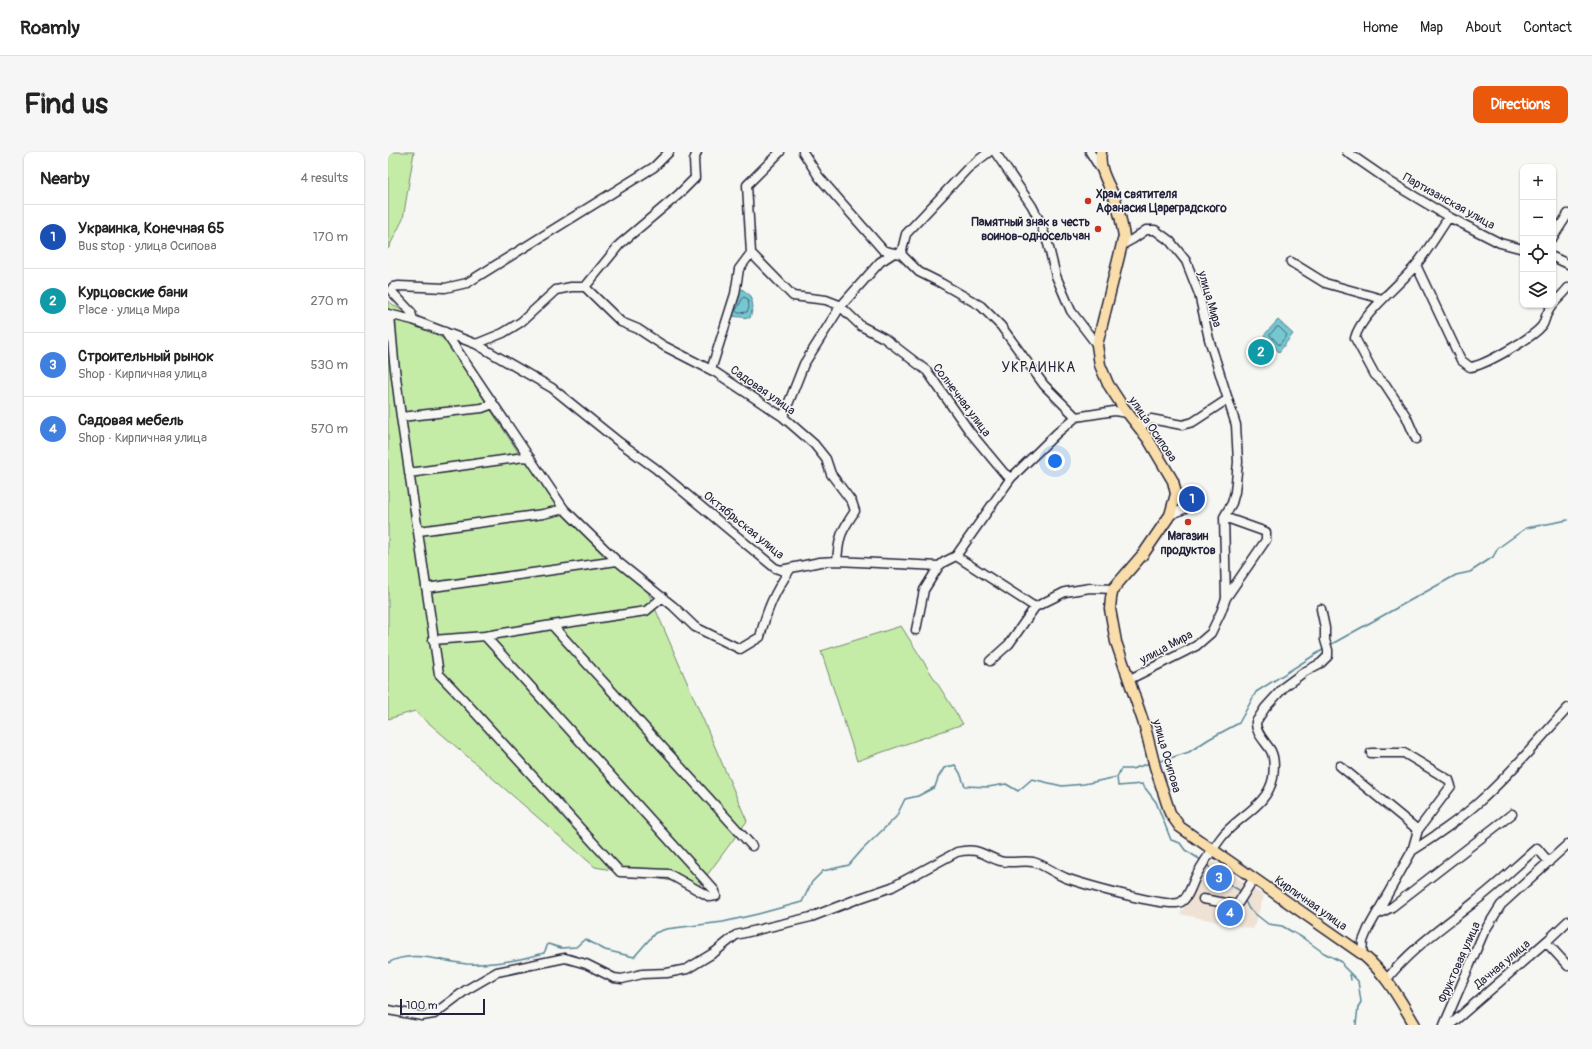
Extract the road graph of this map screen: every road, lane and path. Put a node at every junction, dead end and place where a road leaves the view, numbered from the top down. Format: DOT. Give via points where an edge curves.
graph roads {
  1 [pos="669,152"];
  2 [pos="697,152"];
  3 [pos="780,152"];
  4 [pos="803,152"];
  5 [pos="989,152"];
  6 [pos="995,152"];
  7 [pos="1090,152"];
  8 [pos="1101,152"];
  9 [pos="1346,152"];
  10 [pos="1104,174"];
  11 [pos="1568,214"];
  12 [pos="1449,217"];
  13 [pos="1554,236"];
  14 [pos="878,244"];
  15 [pos="1122,245"];
  16 [pos="1520,248"];
  17 [pos="751,253"];
  18 [pos="897,253"];
  19 [pos="1556,259"];
  20 [pos="1291,262"];
  21 [pos="1568,264"];
  22 [pos="1416,265"];
  23 [pos="875,268"];
  24 [pos="585,287"];
  25 [pos="1568,288"];
  26 [pos="1382,299"];
  27 [pos="839,306"];
  28 [pos="388,314"];
  29 [pos="413,320"];
  30 [pos="444,332"];
  31 [pos="494,337"];
  32 [pos="476,344"];
  33 [pos="1097,345"];
  34 [pos="492,355"];
  35 [pos="711,370"];
  36 [pos="1228,399"];
  37 [pos="493,404"];
  38 [pos="1128,413"];
  39 [pos="1076,416"];
  40 [pos="401,417"];
  41 [pos="783,417"];
  42 [pos="1139,428"];
  43 [pos="1416,440"];
  44 [pos="530,458"];
  45 [pos="409,473"];
  46 [pos="1011,478"];
  47 [pos="564,509"];
  48 [pos="1224,517"];
  49 [pos="419,531"];
  50 [pos="956,556"];
  51 [pos="617,561"];
  52 [pos="837,561"];
  53 [pos="939,566"];
  54 [pos="791,568"];
  55 [pos="426,588"];
  56 [pos="1114,589"];
  57 [pos="663,597"];
  58 [pos="1226,598"];
  59 [pos="1035,607"];
  60 [pos="1321,609"];
  61 [pos="552,625"];
  62 [pos="916,630"];
  63 [pos="485,636"];
  64 [pos="433,640"];
  65 [pos="990,661"];
  66 [pos="1130,679"];
  67 [pos="1568,708"];
  68 [pos="1371,753"];
  69 [pos="1340,766"];
  70 [pos="1512,814"];
  71 [pos="1174,820"];
  72 [pos="1418,830"];
  73 [pos="1568,844"];
  74 [pos="752,846"];
  75 [pos="1214,850"];
  76 [pos="1412,851"];
  77 [pos="1549,862"];
  78 [pos="1254,878"];
  79 [pos="1203,899"];
  80 [pos="1376,915"];
  81 [pos="1568,921"];
  82 [pos="1546,942"];
  83 [pos="1362,954"];
  84 [pos="1568,966"];
  85 [pos="1387,979"];
  86 [pos="388,1010"];
  87 [pos="1415,1025"];
  88 [pos="1444,1025"];
  89 [pos="1450,1025"];
  1 -- 29 [label="street" via="654,167 467,283 445,288 393,287 393,294 412,312"];
  2 -- 24 [label="street" via="694,160 695,178 620,244"];
  3 -- 17 [label="street" via="747,185"];
  4 -- 14 [label="street" via="819,177"];
  5 -- 18 [label="street" via="968,168 906,234"];
  6 -- 33 [label="street" via="1032,206 1071,311"];
  7 -- 10 [label="street"];
  8 -- 10 [label="main road, улица Осипова"];
  9 -- 12 [label="street, Партизанская улица"];
  10 -- 15 [label="main road, улица Осипова" via="1122,225"];
  11 -- 13 [label="street"];
  12 -- 16 [label="street, Партизанская улица" via="1500,243"];
  12 -- 22 [label="street"];
  14 -- 18 [label="street" via="883,250"];
  14 -- 23 [label="street"];
  15 -- 33 [label="main road, улица Осипова"];
  15 -- 36 [label="street, улица Мира" via="1146,230 1155,230 1170,241 1186,261 1199,294 1209,339"];
  17 -- 27 [label="street, Солнечная улица" via="793,296 826,300"];
  17 -- 35 [label="street" via="739,269 735,294"];
  18 -- 23 [label="street" via="880,262"];
  18 -- 39 [label="street" via="919,272 981,306 1001,326 1044,385"];
  19 -- 21 [label="street"];
  20 -- 26 [label="street" via="1325,283"];
  22 -- 25 [label="street" via="1461,360 1470,367 1476,367 1494,358 1535,333"];
  22 -- 26 [label="street"];
  23 -- 27 [label="street"];
  24 -- 31 [label="street" via="556,290 521,322"];
  24 -- 35 [label="street, Садовая улица" via="621,322"];
  26 -- 43 [label="street" via="1357,329 1355,338 1375,376 1385,384 1406,416"];
  27 -- 41 [label="street" via="804,364"];
  27 -- 46 [label="street, Солнечная улица" via="860,326 884,338 928,371 970,432"];
  28 -- 29 [label="street, Октябрьская улица"];
  28 -- 40 [label="street"];
  29 -- 30 [label="street, Октябрьская улица"];
  30 -- 32 [label="street, Октябрьская улица"];
  30 -- 37 [label="street"];
  31 -- 32 [label="street"];
  31 -- 34 [label="street" via="490,348"];
  32 -- 34 [label="street, Октябрьская улица"];
  33 -- 38 [label="main road, улица Осипова" via="1100,365 1108,384"];
  34 -- 54 [label="street, Октябрьская улица" via="552,388 655,468 775,568"];
  35 -- 41 [label="street, Садовая улица"];
  36 -- 42 [label="street" via="1193,422 1182,426 1152,419"];
  36 -- 48 [label="street, улица Мира" via="1236,424 1238,462 1235,492"];
  37 -- 40 [label="street" via="482,408"];
  37 -- 44 [label="street"];
  38 -- 39 [label="street" via="1114,411"];
  38 -- 42 [label="main road, улица Осипова"];
  39 -- 46 [label="street"];
  40 -- 45 [label="street"];
  41 -- 52 [label="street, Садовая улица" via="814,444 826,459 831,474 852,502 855,511 838,541"];
  42 -- 56 [label="main road, улица Осипова" via="1173,481 1176,494 1170,515 1144,553"];
  44 -- 45 [label="street"];
  44 -- 47 [label="street"];
  45 -- 49 [label="street"];
  46 -- 50 [label="street"];
  47 -- 49 [label="street"];
  47 -- 51 [label="street"];
  48 -- 58 [label="street, улица Мира"];
  48 -- 58 [label="street" via="1266,532 1266,540"];
  49 -- 55 [label="street"];
  50 -- 53 [label="street"];
  50 -- 59 [label="street"];
  51 -- 55 [label="street"];
  51 -- 57 [label="street"];
  52 -- 53 [label="street, Октябрьская улица"];
  52 -- 54 [label="street, Октябрьская улица"];
  53 -- 62 [label="street" via="924,590"];
  54 -- 57 [label="street" via="776,590 760,637 740,649 695,627"];
  55 -- 64 [label="street"];
  56 -- 59 [label="street" via="1090,588 1066,592"];
  56 -- 66 [label="main road, улица Осипова" via="1110,608 1112,624"];
  57 -- 61 [label="street" via="646,611"];
  58 -- 66 [label="street, улица Мира" via="1211,633 1196,646"];
  59 -- 65 [label="street" via="1009,644"];
  60 -- 75 [label="street" via="1328,656 1285,686 1256,722 1258,732 1274,760 1271,785 1260,802 1234,823"];
  61 -- 63 [label="street"];
  61 -- 74 [label="street"];
  63 -- 64 [label="street"];
  63 -- 64 [label="street" via="715,891 716,896 710,897 669,874 620,872 439,674"];
  66 -- 71 [label="main road, улица Осипова" via="1155,767"];
  67 -- 76 [label="street" via="1480,801 1458,820"];
  68 -- 72 [label="street" via="1404,753 1448,780 1451,786"];
  69 -- 72 [label="street"];
  70 -- 80 [label="street" via="1392,907"];
  71 -- 75 [label="main road, Кирпичная улица" via="1187,833"];
  72 -- 76 [label="street"];
  73 -- 77 [label="street, Фруктовая улица"];
  75 -- 78 [label="main road, Кирпичная улица"];
  75 -- 86 [label="street" via="1183,901 1176,904 1139,898 1065,878 1032,862 1001,861 968,849 892,887 824,913 736,935 697,964 682,970 622,979 565,958 497,972 466,990 434,1014 422,1016"];
  76 -- 80 [label="street"];
  77 -- 85 [label="street" via="1537,848 1486,893 1419,946"];
  77 -- 88 [label="street, Фруктовая улица" via="1501,905 1484,932"];
  78 -- 79 [label="street" via="1237,905"];
  78 -- 83 [label="main road, Кирпичная улица"];
  80 -- 83 [label="street" via="1363,942"];
  81 -- 82 [label="street, Дачная улица"];
  82 -- 84 [label="street"];
  82 -- 89 [label="street, Дачная улица"];
  83 -- 85 [label="main road, Кирпичная улица"];
  85 -- 87 [label="main road, Кирпичная улица"];
}
